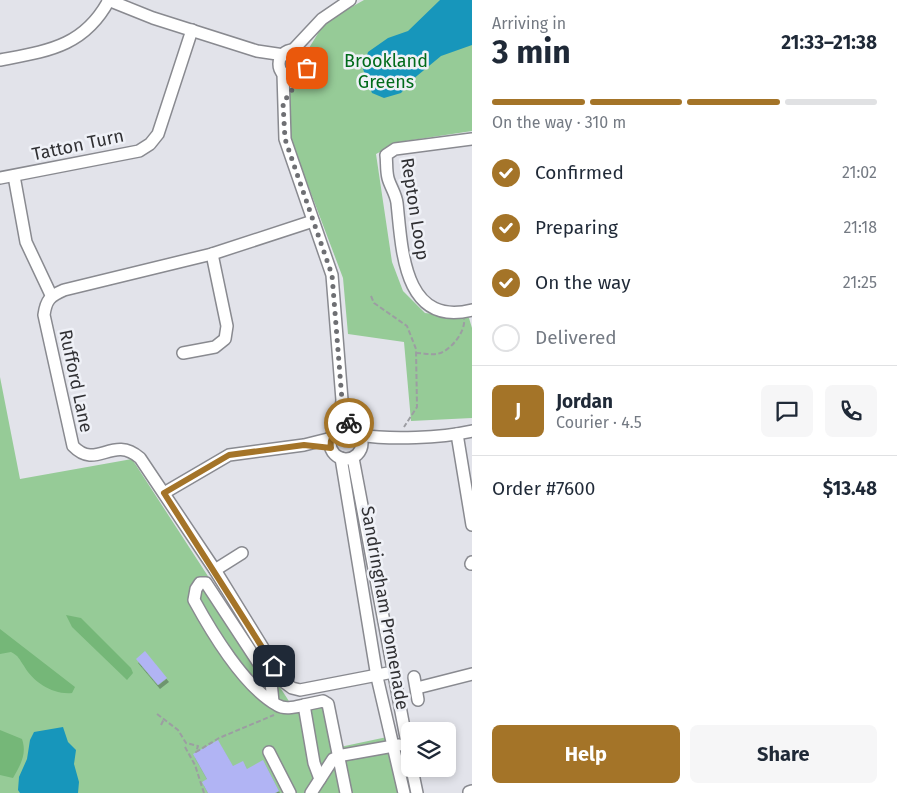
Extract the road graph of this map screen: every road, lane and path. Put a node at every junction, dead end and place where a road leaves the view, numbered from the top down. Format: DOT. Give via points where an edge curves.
graph roads {
  1 [pos="109,0"];
  2 [pos="350,0"];
  3 [pos="315,28"];
  4 [pos="192,30"];
  5 [pos="306,59"];
  6 [pos="0,60"];
  7 [pos="285,61"];
  8 [pos="301,76"];
  9 [pos="283,103"];
  10 [pos="472,139"];
  11 [pos="14,176"];
  12 [pos="0,178"];
  13 [pos="313,221"];
  14 [pos="212,254"];
  15 [pos="51,295"];
  16 [pos="371,296"];
  17 [pos="468,311"];
  18 [pos="183,353"];
  19 [pos="415,353"];
  20 [pos="342,400"];
  21 [pos="403,429"];
  22 [pos="472,431"];
  23 [pos="355,432"];
  24 [pos="457,434"];
  25 [pos="385,437"];
  26 [pos="334,439"];
  27 [pos="361,448"];
  28 [pos="340,458"];
  29 [pos="353,458"];
  30 [pos="164,493"];
  31 [pos="472,525"];
  32 [pos="242,553"];
  33 [pos="215,570"];
  34 [pos="393,672"];
  35 [pos="472,674"];
  36 [pos="377,677"];
  37 [pos="416,688"];
  38 [pos="277,704"];
  39 [pos="304,705"];
  40 [pos="157,714"];
  41 [pos="164,719"];
  42 [pos="403,722"];
  43 [pos="161,725"];
  44 [pos="401,744"];
  45 [pos="393,746"];
  46 [pos="185,747"];
  47 [pos="269,752"];
  48 [pos="338,757"];
  49 [pos="414,777"];
  50 [pos="317,787"];
  51 [pos="204,793"];
  52 [pos="290,793"];
  53 [pos="346,793"];
  54 [pos="404,793"];
  55 [pos="417,793"];
  1 -- 4 [label="street"];
  1 -- 6 [label="street" via="95,23 68,43 55,49"];
  2 -- 3 [label="street" via="322,19"];
  3 -- 5 [label="street"];
  3 -- 7 [label="street"];
  4 -- 7 [label="street"];
  4 -- 11 [label="street, Tatton Turn" via="158,134 150,144 139,151"];
  5 -- 7 [label="street" via="301,53"];
  5 -- 8 [label="street" via="307,68"];
  7 -- 8 [label="street" via="293,78"];
  7 -- 9 [label="street"];
  8 -- 9 [label="street"];
  9 -- 13 [label="street" via="285,139"];
  10 -- 17 [label="street, Repton Loop" via="395,149 386,155 388,177 397,201 399,239 407,274 420,299 442,310"];
  11 -- 12 [label="street"];
  11 -- 15 [label="street, Tatton Turn" via="26,242"];
  13 -- 14 [label="street"];
  13 -- 20 [label="street" via="332,275"];
  14 -- 15 [label="street"];
  14 -- 18 [label="street" via="227,326 225,339 215,347"];
  15 -- 30 [label="street, Rufford Lane" via="45,302 44,315 73,446 80,454 88,456 130,449"];
  16 -- 19 [label="path" via="374,303 407,326"];
  17 -- 19 [label="path" via="462,332 445,350 437,354"];
  19 -- 21 [label="path" via="417,407"];
  20 -- 23 [label="street"];
  20 -- 26 [label="street"];
  22 -- 24 [label="street"];
  23 -- 25 [label="street"];
  23 -- 26 [label="street"];
  23 -- 27 [label="street"];
  24 -- 25 [label="street"];
  24 -- 31 [label="street"];
  25 -- 27 [label="street"];
  26 -- 28 [label="street"];
  26 -- 30 [label="street" via="229,455"];
  27 -- 29 [label="street"];
  28 -- 29 [label="street"];
  28 -- 36 [label="street, Sandringham Promenade"];
  29 -- 34 [label="street, Sandringham Promenade"];
  30 -- 33 [label="street, Rufford Lane"];
  32 -- 33 [label="street"];
  33 -- 36 [label="street, Rufford Lane" via="284,682 292,688 300,690"];
  34 -- 36 [label="street, Rufford Lane"];
  34 -- 42 [label="street, Sandringham Promenade"];
  35 -- 37 [label="street"];
  36 -- 45 [label="street, Sandringham Promenade"];
  38 -- 38 [label="street" via="272,682 206,583 200,584 194,598 196,604 245,678"];
  38 -- 39 [label="street" via="289,708"];
  38 -- 41 [label="path" via="279,713 218,738 196,752 198,746 186,743 178,730"];
  39 -- 48 [label="street" via="326,702"];
  39 -- 50 [label="street"];
  40 -- 41 [label="path"];
  41 -- 43 [label="path"];
  44 -- 45 [label="street"];
  45 -- 48 [label="street"];
  45 -- 54 [label="street, Sandringham Promenade"];
  46 -- 51 [label="path"];
  47 -- 52 [label="street"];
  48 -- 50 [label="street" via="326,768"];
  48 -- 53 [label="street"];
  49 -- 55 [label="street"];
}
